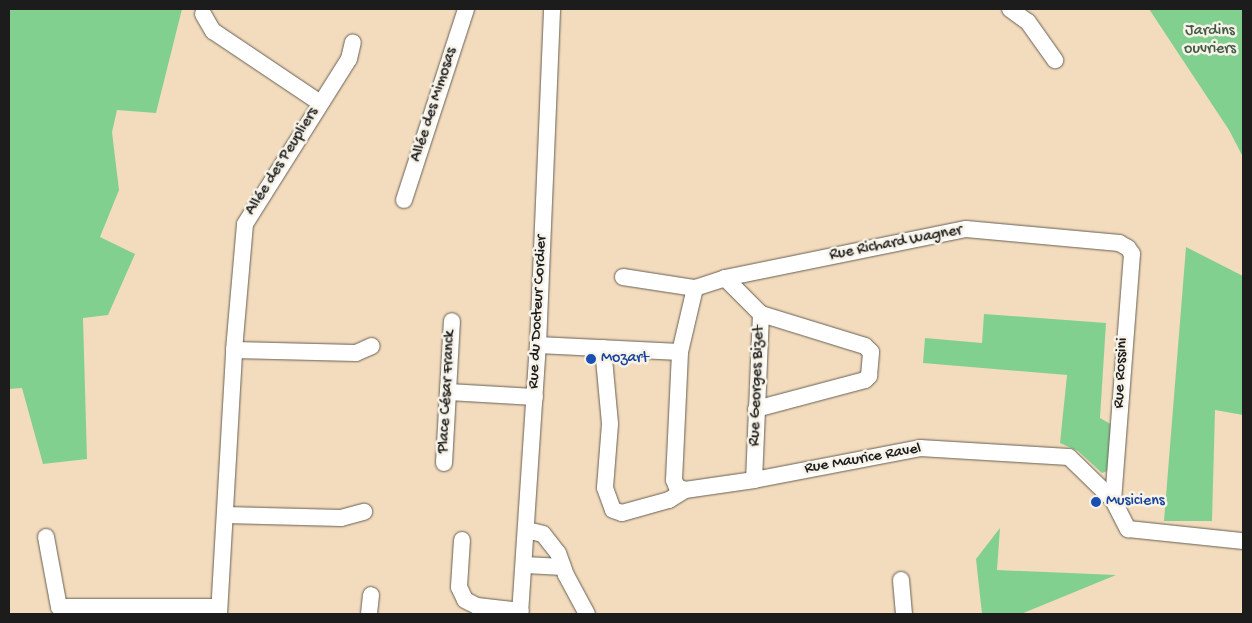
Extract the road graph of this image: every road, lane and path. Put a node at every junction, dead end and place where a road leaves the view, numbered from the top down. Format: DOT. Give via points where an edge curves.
graph roads {
  1 [pos="466,9"];
  2 [pos="552,9"];
  3 [pos="1010,9"];
  4 [pos="203,14"];
  5 [pos="353,42"];
  6 [pos="1055,60"];
  7 [pos="320,103"];
  8 [pos="404,200"];
  9 [pos="1128,248"];
  10 [pos="623,277"];
  11 [pos="725,278"];
  12 [pos="695,288"];
  13 [pos="761,314"];
  14 [pos="452,321"];
  15 [pos="538,345"];
  16 [pos="372,346"];
  17 [pos="603,348"];
  18 [pos="234,350"];
  19 [pos="680,352"];
  20 [pos="448,392"];
  21 [pos="535,397"];
  22 [pos="756,409"];
  23 [pos="444,462"];
  24 [pos="754,480"];
  25 [pos="685,490"];
  26 [pos="1113,500"];
  27 [pos="364,512"];
  28 [pos="225,515"];
  29 [pos="527,530"];
  30 [pos="46,537"];
  31 [pos="462,540"];
  32 [pos="1243,541"];
  33 [pos="525,565"];
  34 [pos="563,567"];
  35 [pos="901,580"];
  36 [pos="371,595"];
  37 [pos="219,611"];
  38 [pos="520,613"];
  39 [pos="369,614"];
  40 [pos="587,614"];
  41 [pos="904,614"];
  1 -- 8 [label="street, Allée des Mimosas"];
  2 -- 15 [label="street, Rue du Docteur Cordier"];
  3 -- 6 [label="street" via="1028,22"];
  4 -- 7 [label="street" via="213,31"];
  5 -- 7 [label="street, Allée des Peupliers" via="349,59"];
  7 -- 18 [label="street, Allée des Peupliers" via="245,224"];
  9 -- 11 [label="street, Rue Richard Wagner" via="1119,243 966,229"];
  9 -- 26 [label="street, Rue Rossini" via="1132,254"];
  10 -- 12 [label="street"];
  11 -- 12 [label="street, Rue Richard Wagner"];
  11 -- 13 [label="street, Rue Georges Bizet"];
  12 -- 19 [label="street"];
  13 -- 22 [label="street, Rue Georges Bizet"];
  13 -- 22 [label="street" via="865,346 871,352 869,376 865,380"];
  14 -- 20 [label="street, Place César Franck"];
  15 -- 17 [label="street"];
  15 -- 21 [label="street, Rue du Docteur Cordier"];
  16 -- 18 [label="street" via="356,353"];
  17 -- 19 [label="street"];
  17 -- 25 [label="street, Rue Maurice Ravel" via="610,424 605,488 613,510 622,513 658,504"];
  18 -- 28 [label="street, Allée des Peupliers"];
  19 -- 25 [label="street" via="674,480 677,487"];
  20 -- 21 [label="street"];
  20 -- 23 [label="street, Place César Franck"];
  21 -- 29 [label="street, Rue du Docteur Cordier"];
  22 -- 24 [label="street, Rue Georges Bizet"];
  24 -- 25 [label="street, Rue Maurice Ravel"];
  24 -- 26 [label="street, Rue Maurice Ravel" via="920,448 1069,457"];
  26 -- 32 [label="street, Rue Maurice Ravel" via="1128,529"];
  27 -- 28 [label="street" via="341,518"];
  28 -- 37 [label="street, Allée des Peupliers"];
  29 -- 33 [label="street, Rue du Docteur Cordier"];
  29 -- 34 [label="street" via="543,534 558,553"];
  30 -- 37 [label="street" via="59,607"];
  31 -- 38 [label="street" via="459,587 465,600 478,606"];
  33 -- 34 [label="street"];
  33 -- 38 [label="street, Rue du Docteur Cordier"];
  34 -- 40 [label="street"];
  35 -- 41 [label="street"];
  36 -- 39 [label="street"];
}
